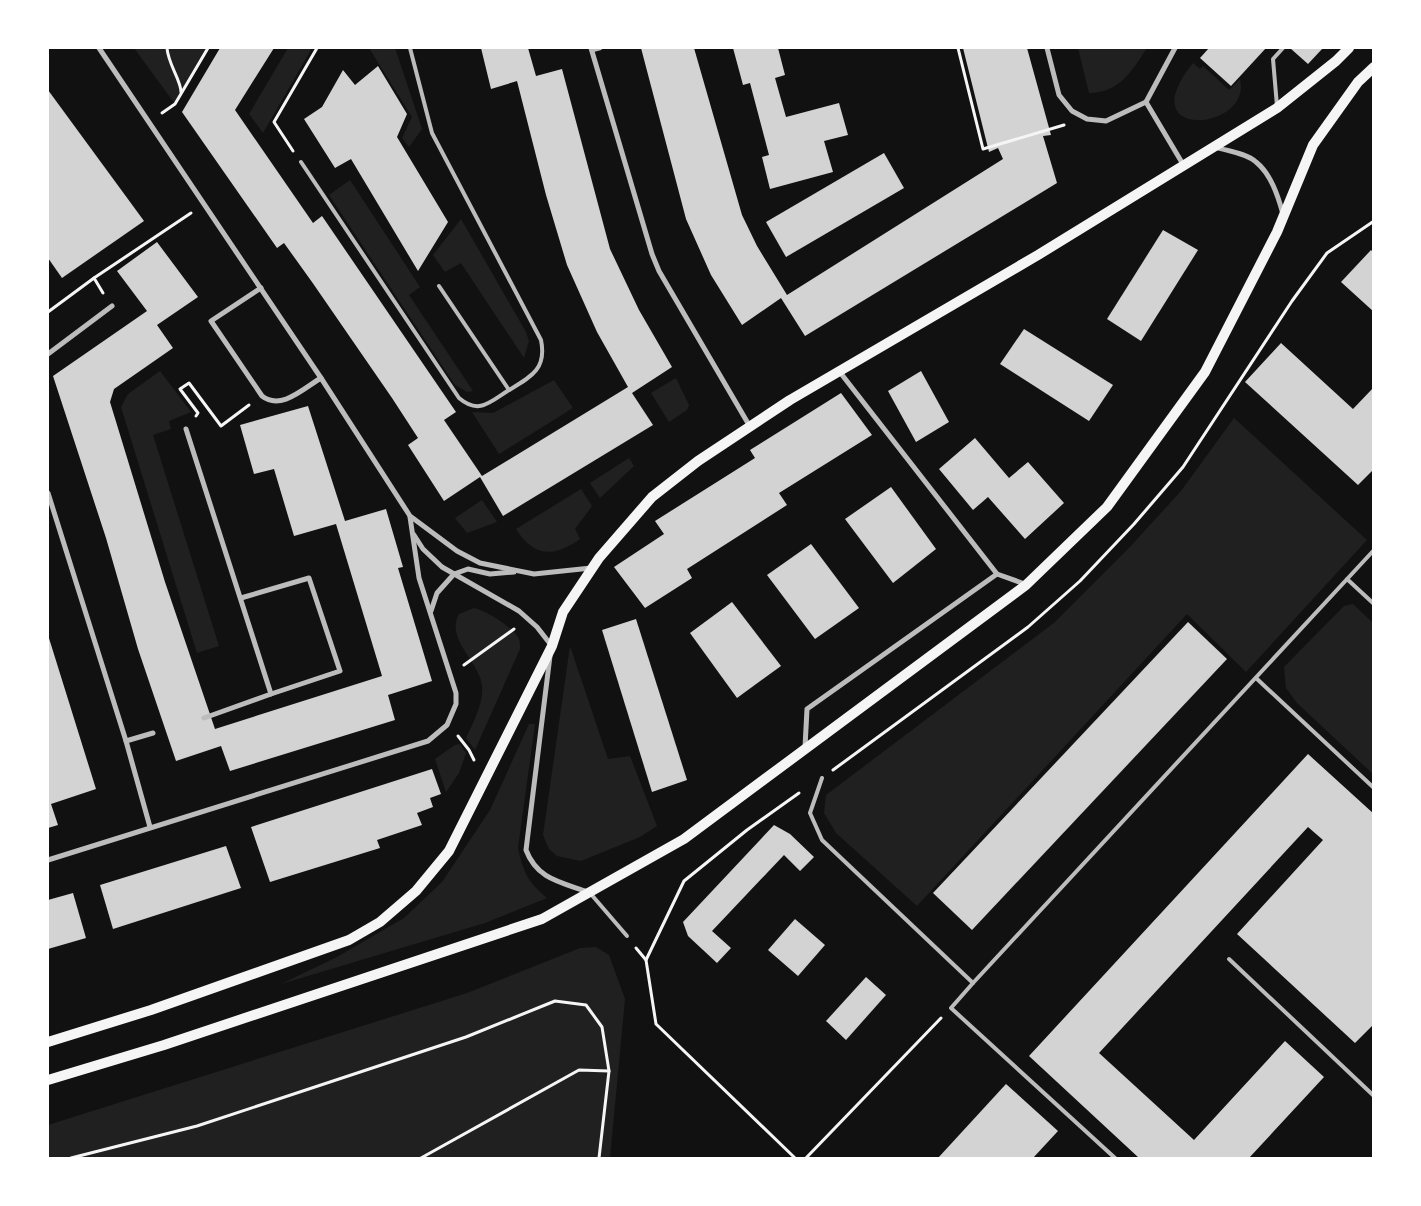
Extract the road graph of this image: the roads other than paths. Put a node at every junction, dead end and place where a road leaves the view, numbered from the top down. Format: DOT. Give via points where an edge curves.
graph roads {
  1 [pos="99,48"];
  2 [pos="410,48"];
  3 [pos="600,48"];
  4 [pos="1047,48"];
  5 [pos="1175,48"];
  6 [pos="1283,48"];
  7 [pos="1349,48"];
  8 [pos="592,49"];
  9 [pos="1374,67"];
  10 [pos="1146,102"];
  11 [pos="1277,108"];
  12 [pos="1215,147"];
  13 [pos="300,162"];
  14 [pos="1184,166"];
  15 [pos="1283,217"];
  16 [pos="439,286"];
  17 [pos="261,288"];
  18 [pos="112,306"];
  19 [pos="48,354"];
  20 [pos="839,371"];
  21 [pos="320,378"];
  22 [pos="509,390"];
  23 [pos="749,425"];
  24 [pos="186,429"];
  25 [pos="48,493"];
  26 [pos="410,516"];
  27 [pos="413,534"];
  28 [pos="1374,550"];
  29 [pos="592,568"];
  30 [pos="519,571"];
  31 [pos="454,574"];
  32 [pos="997,574"];
  33 [pos="1347,579"];
  34 [pos="1026,585"];
  35 [pos="242,598"];
  36 [pos="1374,604"];
  37 [pos="430,612"];
  38 [pos="552,646"];
  39 [pos="1256,678"];
  40 [pos="271,694"];
  41 [pos="204,718"];
  42 [pos="153,733"];
  43 [pos="126,741"];
  44 [pos="805,750"];
  45 [pos="822,778"];
  46 [pos="1374,788"];
  47 [pos="150,827"];
  48 [pos="48,860"];
  49 [pos="590,893"];
  50 [pos="627,936"];
  51 [pos="1229,959"];
  52 [pos="973,983"];
  53 [pos="48,1042"];
  54 [pos="48,1080"];
  55 [pos="1374,1096"];
  56 [pos="1115,1158"];
  1 -- 17 [label="street"];
  2 -- 22 [label="lane" via="432,133 542,340 542,362 536,371"];
  3 -- 8 [label="street"];
  4 -- 10 [label="street" via="1059,95 1072,110 1087,119 1106,121"];
  5 -- 10 [label="street"];
  6 -- 11 [label="lane" via="1273,59"];
  7 -- 11 [label="main road"];
  8 -- 23 [label="street" via="659,271"];
  9 -- 15 [label="main road" via="1358,82 1313,145"];
  10 -- 14 [label="street"];
  11 -- 12 [label="main road"];
  12 -- 14 [label="main road"];
  12 -- 15 [label="street" via="1256,162 1276,191"];
  13 -- 22 [label="lane" via="459,398 475,407 484,406"];
  14 -- 20 [label="main road"];
  15 -- 34 [label="main road" via="1205,372 1107,507"];
  16 -- 22 [label="lane"];
  17 -- 21 [label="street"];
  17 -- 21 [label="street" via="211,322 268,400 288,399"];
  18 -- 19 [label="street"];
  20 -- 23 [label="main road"];
  20 -- 32 [label="street"];
  21 -- 26 [label="street"];
  23 -- 29 [label="main road" via="652,497"];
  24 -- 35 [label="street"];
  25 -- 43 [label="street"];
  26 -- 27 [label="street"];
  26 -- 30 [label="street" via="467,557"];
  27 -- 31 [label="street" via="432,558"];
  27 -- 37 [label="street" via="419,578"];
  28 -- 33 [label="lane"];
  29 -- 30 [label="street" via="548,574"];
  29 -- 38 [label="main road" via="563,612"];
  30 -- 31 [label="street" via="495,574 468,569"];
  31 -- 37 [label="street" via="436,593"];
  31 -- 38 [label="street" via="529,618"];
  32 -- 34 [label="street"];
  32 -- 44 [label="street" via="807,709"];
  33 -- 36 [label="lane"];
  33 -- 39 [label="lane"];
  34 -- 44 [label="main road"];
  35 -- 40 [label="street"];
  35 -- 40 [label="street" via="309,578 340,671"];
  37 -- 47 [label="street" via="451,674 456,704 447,725 428,741"];
  38 -- 49 [label="street" via="526,850 531,863 542,874"];
  38 -- 53 [label="main road" via="449,851 399,907 380,922 349,940 151,1010"];
  39 -- 46 [label="lane"];
  39 -- 52 [label="lane"];
  40 -- 41 [label="street"];
  42 -- 43 [label="street"];
  43 -- 47 [label="street"];
  44 -- 49 [label="main road" via="684,839"];
  45 -- 52 [label="lane" via="810,813 822,840"];
  47 -- 48 [label="street"];
  49 -- 50 [label="lane"];
  49 -- 54 [label="main road" via="542,919 164,1045"];
  51 -- 55 [label="lane"];
  52 -- 56 [label="lane" via="951,1008"];
}
